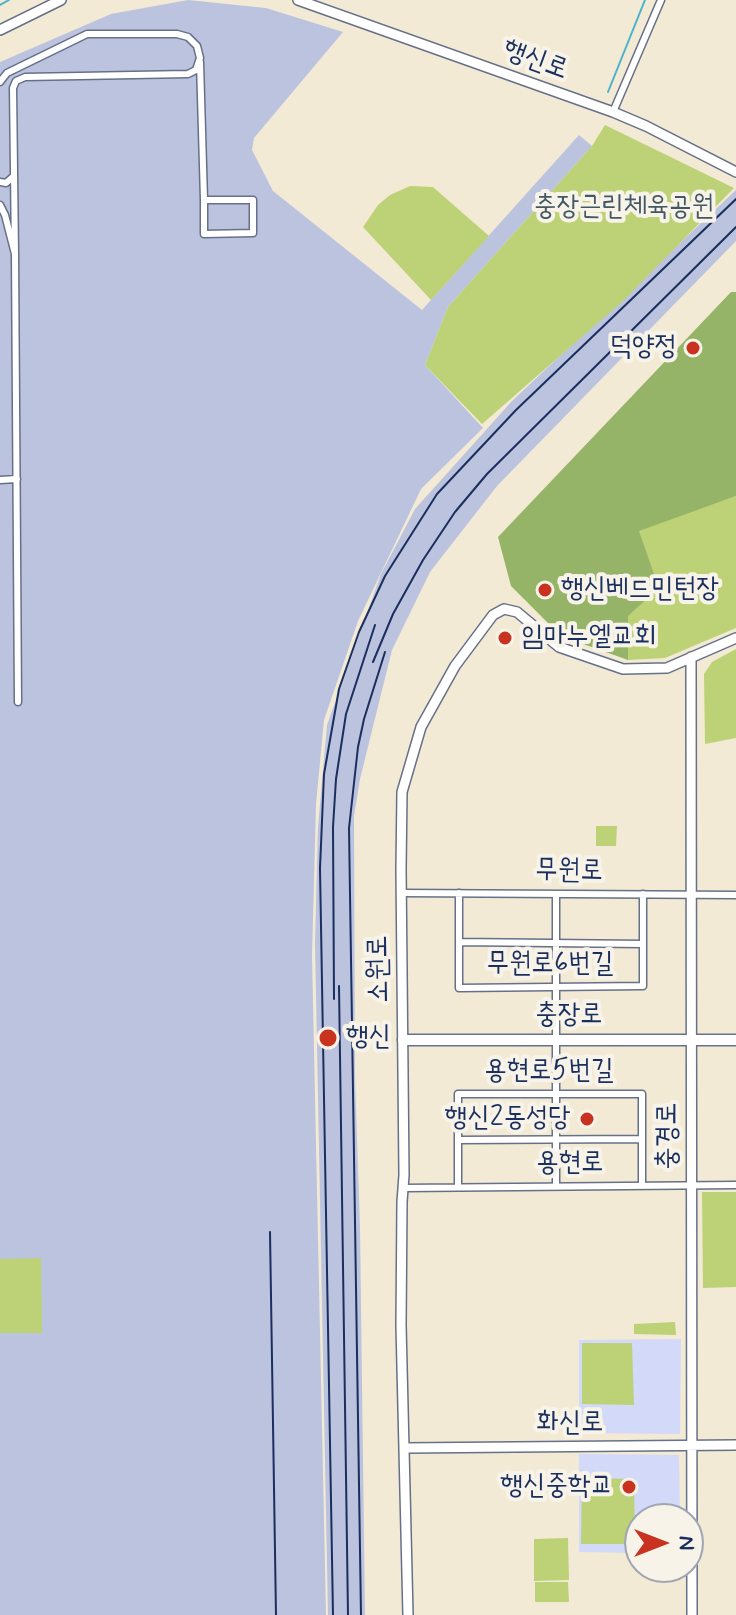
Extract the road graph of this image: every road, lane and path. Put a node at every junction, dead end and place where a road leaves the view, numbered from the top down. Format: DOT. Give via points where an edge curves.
graph roads {
  1 [pos="61,0"];
  2 [pos="298,0"];
  3 [pos="661,0"];
  4 [pos="310,2"];
  5 [pos="0,30"];
  6 [pos="200,58"];
  7 [pos="0,82"];
  8 [pos="613,112"];
  9 [pos="736,172"];
  10 [pos="14,176"];
  11 [pos="0,182"];
  12 [pos="204,200"];
  13 [pos="0,205"];
  14 [pos="15,254"];
  15 [pos="17,479"];
  16 [pos="0,480"];
  17 [pos="736,638"];
  18 [pos="691,657"];
  19 [pos="18,702"];
  20 [pos="401,893"];
  21 [pos="459,893"];
  22 [pos="643,894"];
  23 [pos="556,895"];
  24 [pos="736,895"];
  25 [pos="692,896"];
  26 [pos="459,942"];
  27 [pos="555,942"];
  28 [pos="643,944"];
  29 [pos="556,987"];
  30 [pos="403,1040"];
  31 [pos="691,1040"];
  32 [pos="736,1040"];
  33 [pos="556,1041"];
  34 [pos="556,1094"];
  35 [pos="556,1139"];
  36 [pos="642,1139"];
  37 [pos="458,1140"];
  38 [pos="736,1185"];
  39 [pos="556,1186"];
  40 [pos="642,1186"];
  41 [pos="692,1186"];
  42 [pos="458,1187"];
  43 [pos="404,1188"];
  44 [pos="692,1445"];
  45 [pos="736,1445"];
  46 [pos="405,1448"];
  47 [pos="408,1615"];
  48 [pos="692,1615"];
  1 -- 5 [label="main road"];
  2 -- 4 [label="main road, 행신로"];
  3 -- 8 [label="street"];
  4 -- 8 [label="main road, 행신로"];
  6 -- 7 [label="street" via="197,46 177,34 87,34 7,73"];
  6 -- 10 [label="street" via="188,74 16,81"];
  6 -- 12 [label="street"];
  8 -- 9 [label="main road, 행신로"];
  10 -- 11 [label="street"];
  10 -- 14 [label="street"];
  12 -- 12 [label="street" via="253,200 253,233 204,234"];
  13 -- 14 [label="street"];
  14 -- 15 [label="street"];
  15 -- 16 [label="street"];
  15 -- 19 [label="street"];
  17 -- 18 [label="main road, 소원로"];
  18 -- 20 [label="main road, 소원로" via="667,668 623,669 559,647 517,612 498,611 455,666 421,727 402,792"];
  18 -- 25 [label="main road, 충경로"];
  20 -- 21 [label="street, 무원로"];
  20 -- 30 [label="main road, 소원로"];
  21 -- 23 [label="street, 무원로"];
  21 -- 26 [label="street, 무원로6번길"];
  22 -- 23 [label="street, 무원로"];
  22 -- 25 [label="street, 무원로"];
  22 -- 28 [label="street, 무원로6번길"];
  23 -- 27 [label="street"];
  24 -- 25 [label="street, 무원로"];
  25 -- 31 [label="main road, 충경로"];
  26 -- 27 [label="street"];
  26 -- 29 [label="street, 무원로6번길" via="459,988"];
  27 -- 28 [label="street"];
  27 -- 29 [label="street"];
  28 -- 29 [label="street, 무원로6번길" via="643,986"];
  29 -- 33 [label="street"];
  30 -- 33 [label="main road, 충장로"];
  30 -- 43 [label="main road, 소원로"];
  31 -- 32 [label="main road, 충장로"];
  31 -- 33 [label="main road, 충장로"];
  31 -- 41 [label="main road, 충경로"];
  33 -- 34 [label="street"];
  34 -- 35 [label="street"];
  34 -- 36 [label="street, 용현로5번길" via="642,1094"];
  34 -- 37 [label="street, 용현로5번길" via="458,1094"];
  35 -- 36 [label="street"];
  35 -- 37 [label="street"];
  35 -- 39 [label="street"];
  36 -- 40 [label="street, 용현로5번길"];
  37 -- 42 [label="street, 용현로5번길"];
  38 -- 41 [label="street, 용현로"];
  39 -- 40 [label="street, 용현로"];
  39 -- 42 [label="street, 용현로"];
  40 -- 41 [label="street, 용현로"];
  41 -- 44 [label="main road, 충경로"];
  42 -- 43 [label="street, 용현로"];
  43 -- 46 [label="main road, 소원로"];
  44 -- 45 [label="main road, 화신로"];
  44 -- 46 [label="main road, 화신로"];
  44 -- 48 [label="main road, 충경로"];
  46 -- 47 [label="main road, 소원로"];
}
